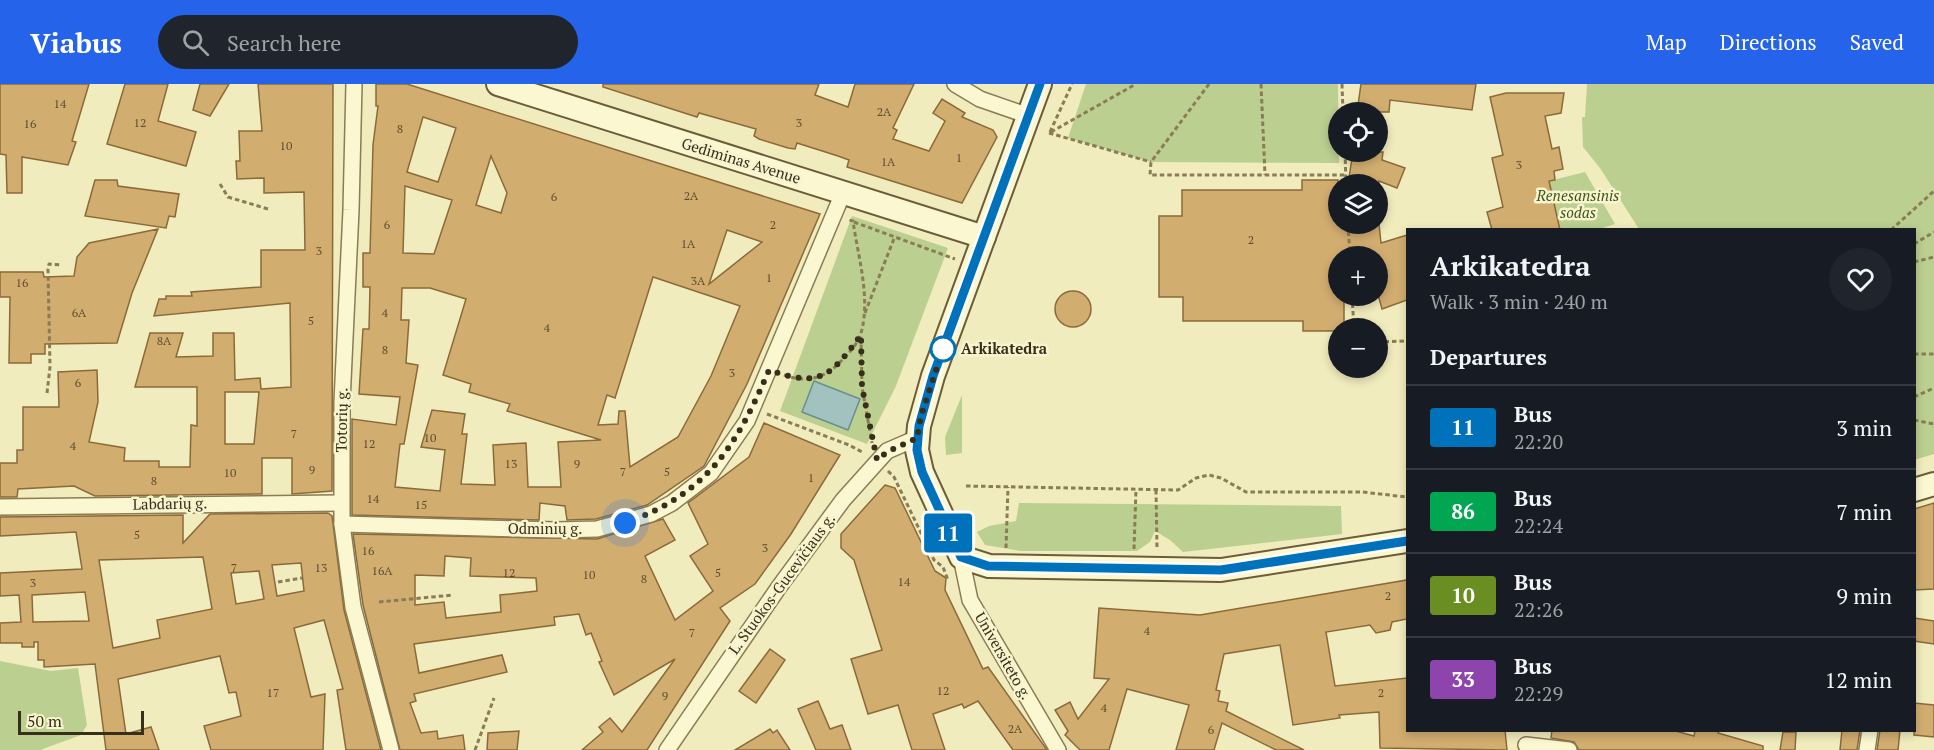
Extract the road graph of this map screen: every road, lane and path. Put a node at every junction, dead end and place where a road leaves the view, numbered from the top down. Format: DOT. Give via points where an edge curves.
graph roads {
  1 [pos="354,84"];
  2 [pos="498,84"];
  3 [pos="955,84"];
  4 [pos="1040,84"];
  5 [pos="1072,84"];
  6 [pos="1136,84"];
  7 [pos="1209,84"];
  8 [pos="1261,84"];
  9 [pos="1342,84"];
  10 [pos="1343,102"];
  11 [pos="1029,116"];
  12 [pos="1049,133"];
  13 [pos="1151,162"];
  14 [pos="1264,175"];
  15 [pos="1328,176"];
  16 [pos="220,184"];
  17 [pos="1934,191"];
  18 [pos="843,193"];
  19 [pos="268,208"];
  20 [pos="834,214"];
  21 [pos="853,221"];
  22 [pos="1893,228"];
  23 [pos="1934,232"];
  24 [pos="896,236"];
  25 [pos="984,237"];
  26 [pos="1916,243"];
  27 [pos="1934,257"];
  28 [pos="1916,262"];
  29 [pos="62,266"];
  30 [pos="974,266"];
  31 [pos="864,316"];
  32 [pos="861,335"];
  33 [pos="1406,341"];
  34 [pos="1388,342"];
  35 [pos="1916,354"];
  36 [pos="1934,354"];
  37 [pos="769,370"];
  38 [pos="1934,388"];
  39 [pos="47,393"];
  40 [pos="1916,396"];
  41 [pos="1916,420"];
  42 [pos="1934,424"];
  43 [pos="917,438"];
  44 [pos="877,460"];
  45 [pos="1934,484"];
  46 [pos="966,486"];
  47 [pos="1008,487"];
  48 [pos="1136,489"];
  49 [pos="1916,489"];
  50 [pos="1156,490"];
  51 [pos="1406,497"];
  52 [pos="341,503"];
  53 [pos="0,507"];
  54 [pos="342,524"];
  55 [pos="1406,541"];
  56 [pos="1130,549"];
  57 [pos="1166,549"];
  58 [pos="1006,555"];
  59 [pos="961,557"];
  60 [pos="302,578"];
  61 [pos="278,582"];
  62 [pos="453,595"];
  63 [pos="379,602"];
  64 [pos="494,698"];
  65 [pos="1870,732"];
  66 [pos="1526,742"];
  67 [pos="391,750"];
  68 [pos="475,750"];
  69 [pos="668,750"];
  70 [pos="1058,750"];
  71 [pos="1569,750"];
  72 [pos="1868,750"];
  1 -- 52 [label="street, Totorių g."];
  2 -- 18 [label="main road, Gediminas Avenue"];
  3 -- 11 [label="street" via="980,99"];
  4 -- 11 [label="main road"];
  5 -- 12 [label="path"];
  6 -- 12 [label="path"];
  7 -- 13 [label="path"];
  8 -- 14 [label="path"];
  9 -- 10 [label="path"];
  11 -- 25 [label="main road"];
  12 -- 13 [label="path"];
  13 -- 14 [label="path" via="1150,175"];
  14 -- 15 [label="path"];
  16 -- 19 [label="path" via="228,197"];
  17 -- 22 [label="path"];
  18 -- 20 [label="street, Odminių g."];
  18 -- 25 [label="main road, Gediminas Avenue"];
  20 -- 21 [label="path"];
  20 -- 37 [label="street, Odminių g."];
  21 -- 24 [label="path"];
  21 -- 31 [label="path"];
  23 -- 26 [label="path"];
  24 -- 30 [label="path"];
  24 -- 31 [label="path"];
  25 -- 30 [label="main road"];
  27 -- 28 [label="path"];
  29 -- 39 [label="path" via="49,264"];
  30 -- 43 [label="main road" via="933,376"];
  31 -- 32 [label="path"];
  32 -- 37 [label="path" via="843,359 822,376 797,380"];
  32 -- 44 [label="path" via="862,387"];
  33 -- 34 [label="path"];
  35 -- 36 [label="path"];
  37 -- 54 [label="street, Odminių g." via="747,421 725,456 691,489 651,514 597,529 576,530"];
  38 -- 40 [label="path"];
  41 -- 42 [label="path"];
  43 -- 44 [label="street, L. Stuokos-Gucevičiaus g."];
  43 -- 59 [label="main road" via="922,472"];
  44 -- 69 [label="street, L. Stuokos-Gucevičiaus g." via="778,587"];
  45 -- 49 [label="main road"];
  46 -- 47 [label="path"];
  47 -- 48 [label="path"];
  47 -- 58 [label="path"];
  48 -- 50 [label="path"];
  48 -- 56 [label="path" via="1136,549"];
  50 -- 51 [label="path" via="1178,490 1209,475 1245,492 1362,492"];
  50 -- 57 [label="path" via="1156,549"];
  52 -- 53 [label="street, Labdarių g."];
  52 -- 54 [label="street, Totorių g."];
  54 -- 67 [label="street, Totorių g." via="353,607"];
  55 -- 59 [label="main road" via="1245,568 1204,571 988,566"];
  59 -- 70 [label="street, Universiteto g." via="970,600"];
  60 -- 61 [label="path"];
  62 -- 63 [label="path"];
  64 -- 68 [label="path"];
  65 -- 72 [label="street"];
  66 -- 71 [label="street"];
}
